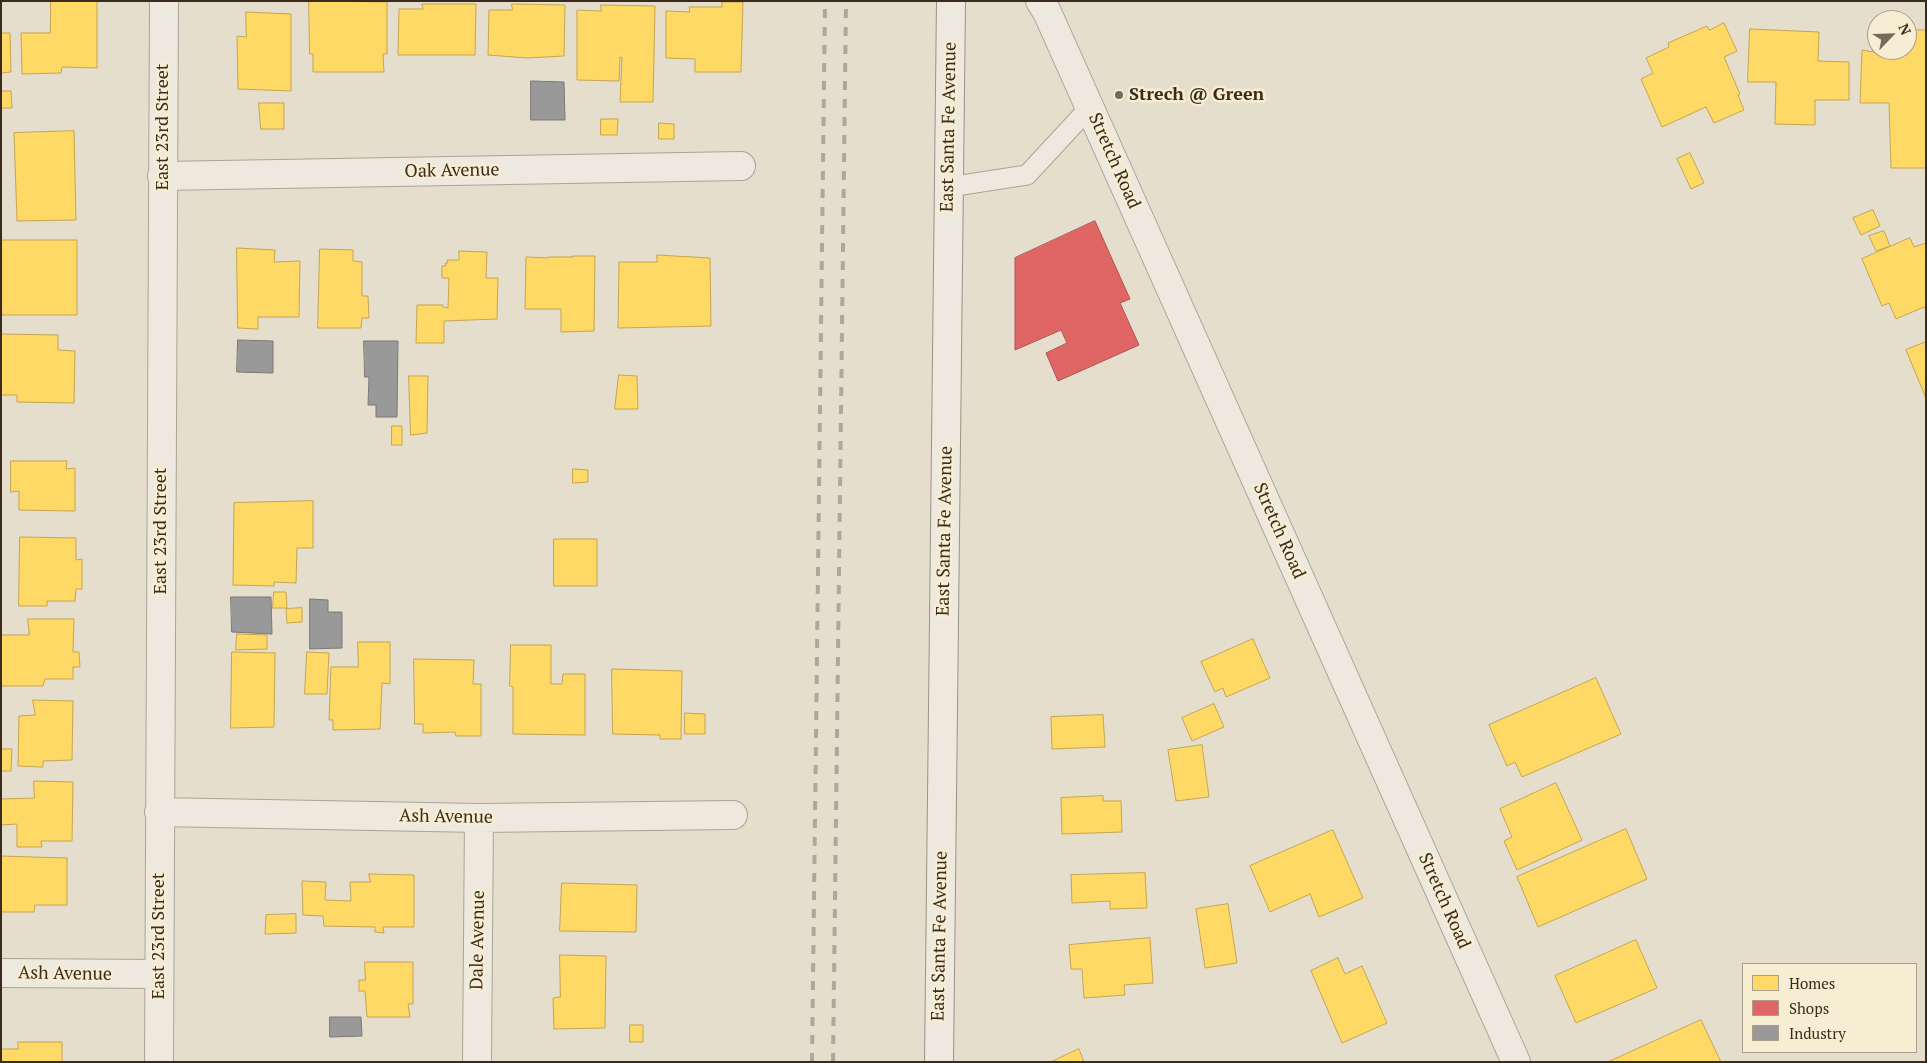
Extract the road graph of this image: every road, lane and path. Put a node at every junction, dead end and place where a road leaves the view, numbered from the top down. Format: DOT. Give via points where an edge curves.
graph roads {
  1 [pos="164,1"];
  2 [pos="951,1"];
  3 [pos="1040,1"];
  4 [pos="1090,107"];
  5 [pos="741,166"];
  6 [pos="162,176"];
  7 [pos="949,187"];
  8 [pos="159,812"];
  9 [pos="733,815"];
  10 [pos="479,818"];
  11 [pos="1,973"];
  12 [pos="159,974"];
  13 [pos="159,1062"];
  14 [pos="476,1062"];
  15 [pos="939,1062"];
  16 [pos="1516,1062"];
  1 -- 6 [label="street, East 23rd Street"];
  2 -- 7 [label="street, East Santa Fe Avenue"];
  3 -- 4 [label="street, Stretch Road"];
  4 -- 7 [label="lane" via="1027,175"];
  4 -- 16 [label="street, Stretch Road"];
  5 -- 6 [label="street, Oak Avenue"];
  6 -- 8 [label="street, East 23rd Street"];
  7 -- 15 [label="street, East Santa Fe Avenue"];
  8 -- 10 [label="street, Ash Avenue"];
  8 -- 12 [label="street, East 23rd Street"];
  9 -- 10 [label="street, Ash Avenue"];
  10 -- 14 [label="street, Dale Avenue"];
  11 -- 12 [label="street, Ash Avenue"];
  12 -- 13 [label="street, East 23rd Street"];
}
